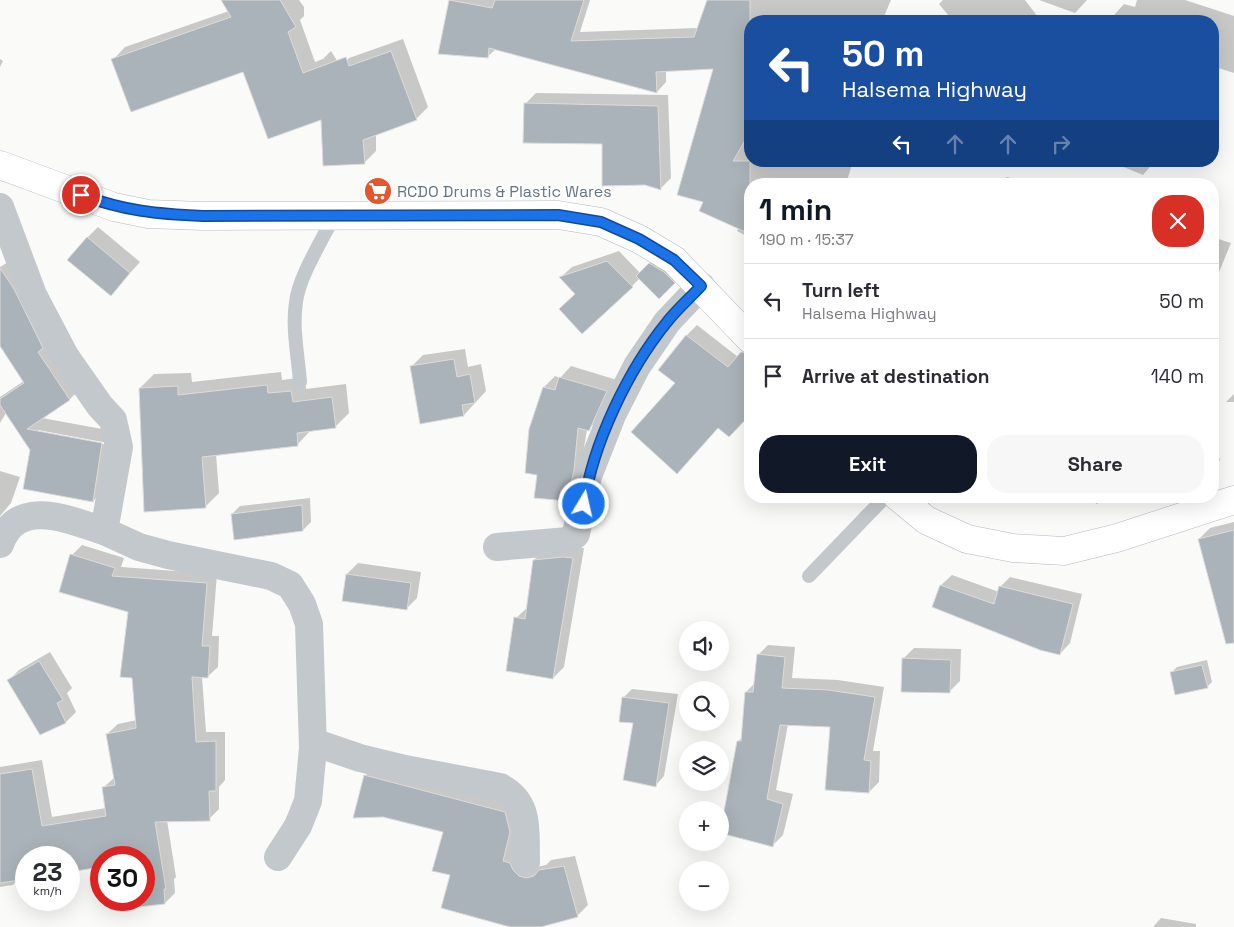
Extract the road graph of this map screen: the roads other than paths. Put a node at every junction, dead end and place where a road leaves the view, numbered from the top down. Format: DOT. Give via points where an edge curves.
graph roads {
  1 [pos="0,165"];
  2 [pos="0,206"];
  3 [pos="335,214"];
  4 [pos="701,286"];
  5 [pos="744,333"];
  6 [pos="300,382"];
  7 [pos="1234,500"];
  8 [pos="879,503"];
  9 [pos="905,503"];
  10 [pos="104,531"];
  11 [pos="0,544"];
  12 [pos="497,547"];
  13 [pos="810,576"];
  14 [pos="313,742"];
  15 [pos="278,857"];
  16 [pos="526,862"];
  1 -- 3 [label="highway" via="114,207 148,214"];
  2 -- 10 [label="street" via="33,295 65,356 113,420 119,448"];
  3 -- 4 [label="highway" via="558,215 601,222 674,260"];
  3 -- 6 [label="lane" via="302,280 296,301"];
  4 -- 5 [label="highway"];
  4 -- 12 [label="street" via="667,322 637,366 612,415 588,476 576,534 568,541"];
  7 -- 9 [label="highway" via="1117,538 1064,550 1013,548 967,539 926,520"];
  8 -- 13 [label="lane"];
  10 -- 11 [label="street" via="56,516 26,515 14,521"];
  10 -- 14 [label="street" via="139,547 271,576 290,586 302,604 309,624"];
  14 -- 15 [label="street" via="308,801 298,826"];
  14 -- 16 [label="street" via="360,758 492,785 512,793 519,801 524,817"];
}
